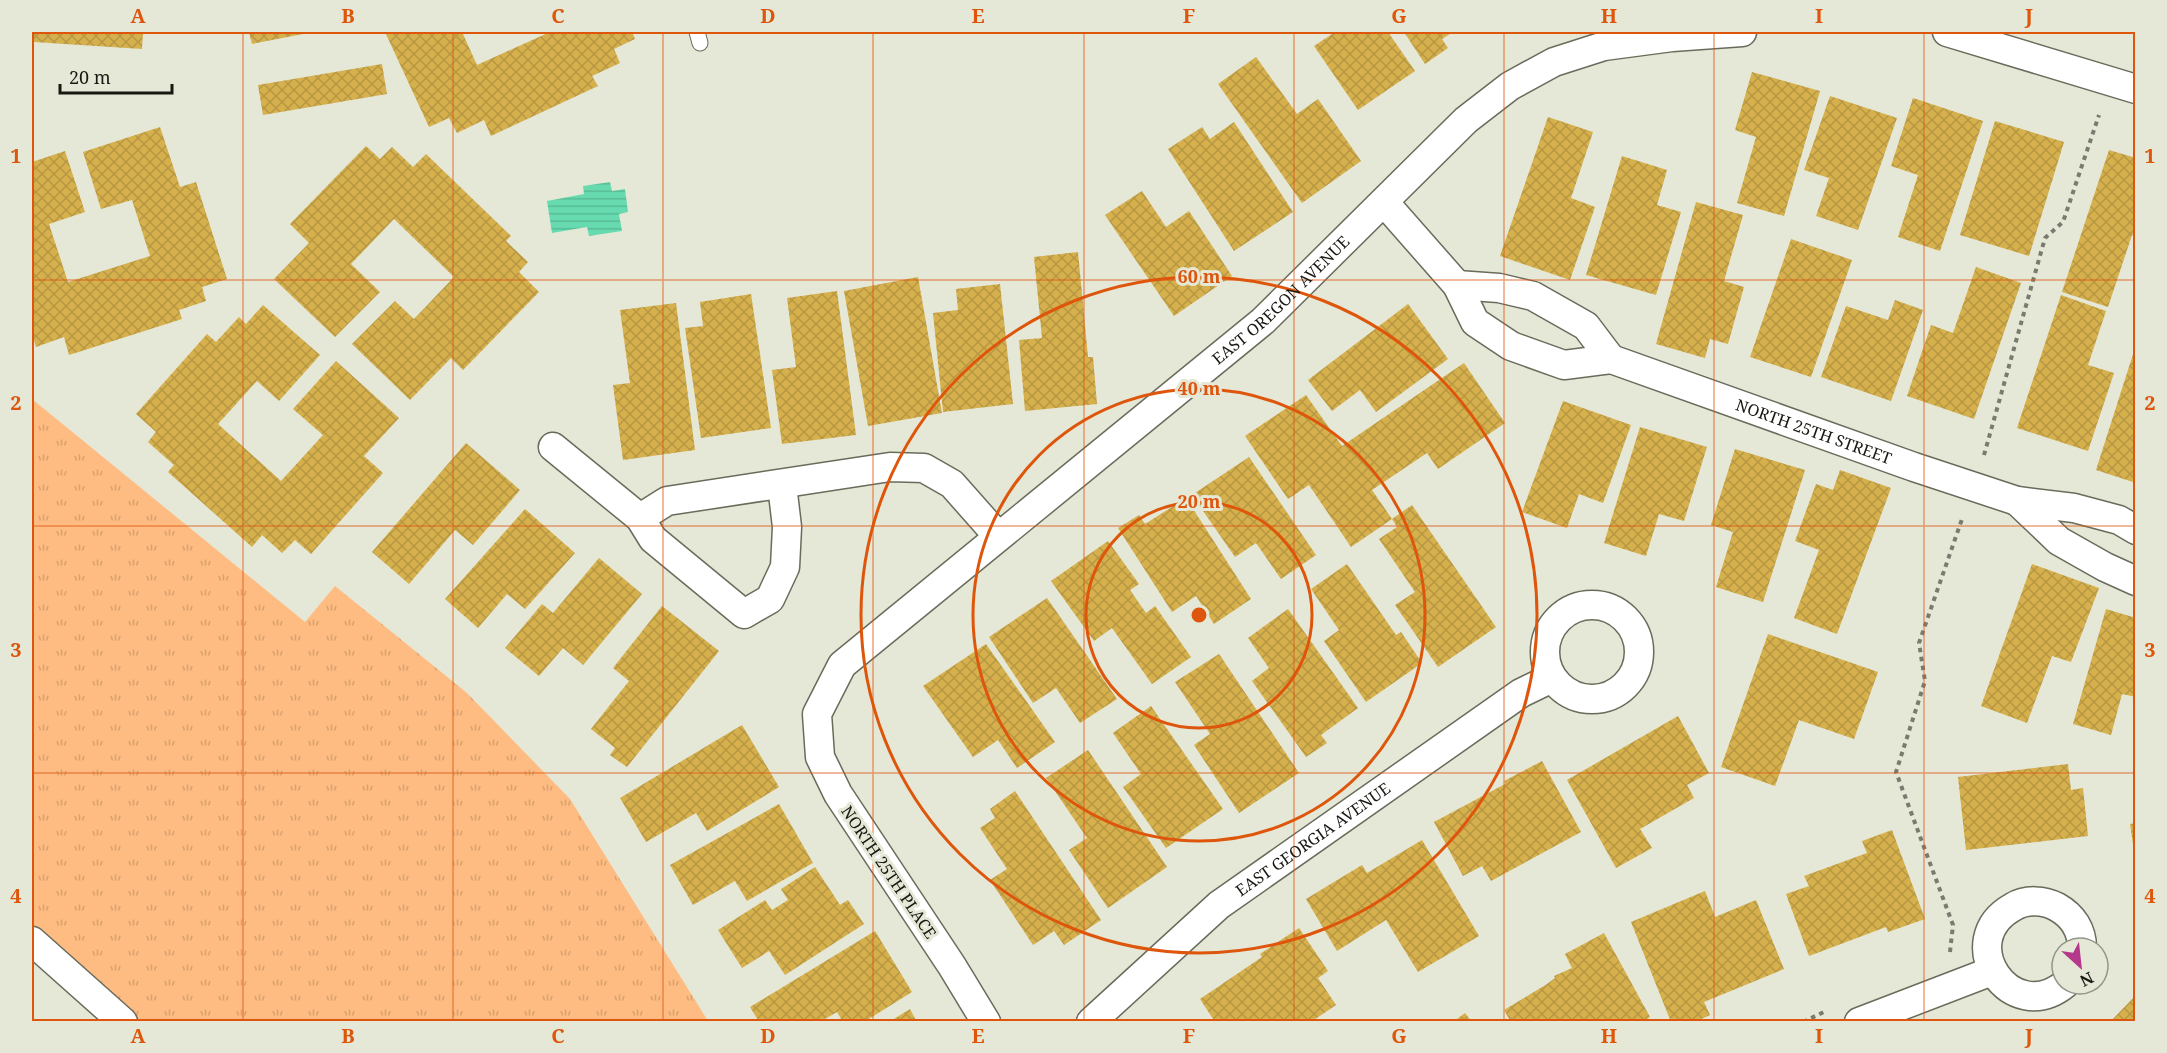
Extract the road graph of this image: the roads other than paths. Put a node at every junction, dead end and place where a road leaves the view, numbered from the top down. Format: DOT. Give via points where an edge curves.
graph roads {
  1 [pos="1742,32"];
  2 [pos="1947,32"];
  3 [pos="2136,89"];
  4 [pos="1384,202"];
  5 [pos="1457,285"];
  6 [pos="1611,359"];
  7 [pos="554,447"];
  8 [pos="782,485"];
  9 [pos="2018,501"];
  10 [pos="640,518"];
  11 [pos="2136,530"];
  12 [pos="998,536"];
  13 [pos="2136,581"];
  14 [pos="1552,678"];
  15 [pos="817,714"];
  16 [pos="2081,936"];
  17 [pos="32,942"];
  18 [pos="1992,970"];
  19 [pos="2050,992"];
  20 [pos="123,1022"];
  21 [pos="986,1022"];
  22 [pos="1091,1022"];
  23 [pos="1859,1022"];
  1 -- 4 [label="street, EAST OREGON AVENUE" via="1604,46 1554,62 1510,86 1466,120"];
  2 -- 3 [label="street"];
  4 -- 5 [label="street, NORTH 25TH STREET"];
  4 -- 12 [label="street, EAST OREGON AVENUE" via="1263,321"];
  5 -- 6 [label="street" via="1499,288 1533,296 1586,326"];
  5 -- 6 [label="street, NORTH 25TH STREET" via="1475,322 1511,346 1564,365"];
  6 -- 9 [label="street, NORTH 25TH STREET"];
  7 -- 10 [label="street"];
  8 -- 10 [label="street" via="667,501"];
  8 -- 10 [label="street" via="787,527 785,567 770,599 744,614 653,539"];
  8 -- 12 [label="street" via="890,467 924,468 952,484"];
  9 -- 11 [label="street, NORTH 25TH STREET" via="2119,519"];
  9 -- 13 [label="street, NORTH 25TH STREET" via="2058,541"];
  12 -- 15 [label="street, EAST OREGON AVENUE" via="842,665"];
  14 -- 22 [label="street, EAST GEORGIA AVENUE" via="1521,693 1219,905"];
  15 -- 21 [label="street, NORTH 25TH PLACE" via="820,757 838,794"];
  16 -- 18 [label="street" via="2076,924 2051,903 2019,903 1994,923 1987,955"];
  17 -- 20 [label="street"];
  18 -- 19 [label="street" via="2013,991 2028,996"];
  18 -- 23 [label="street"];
}
